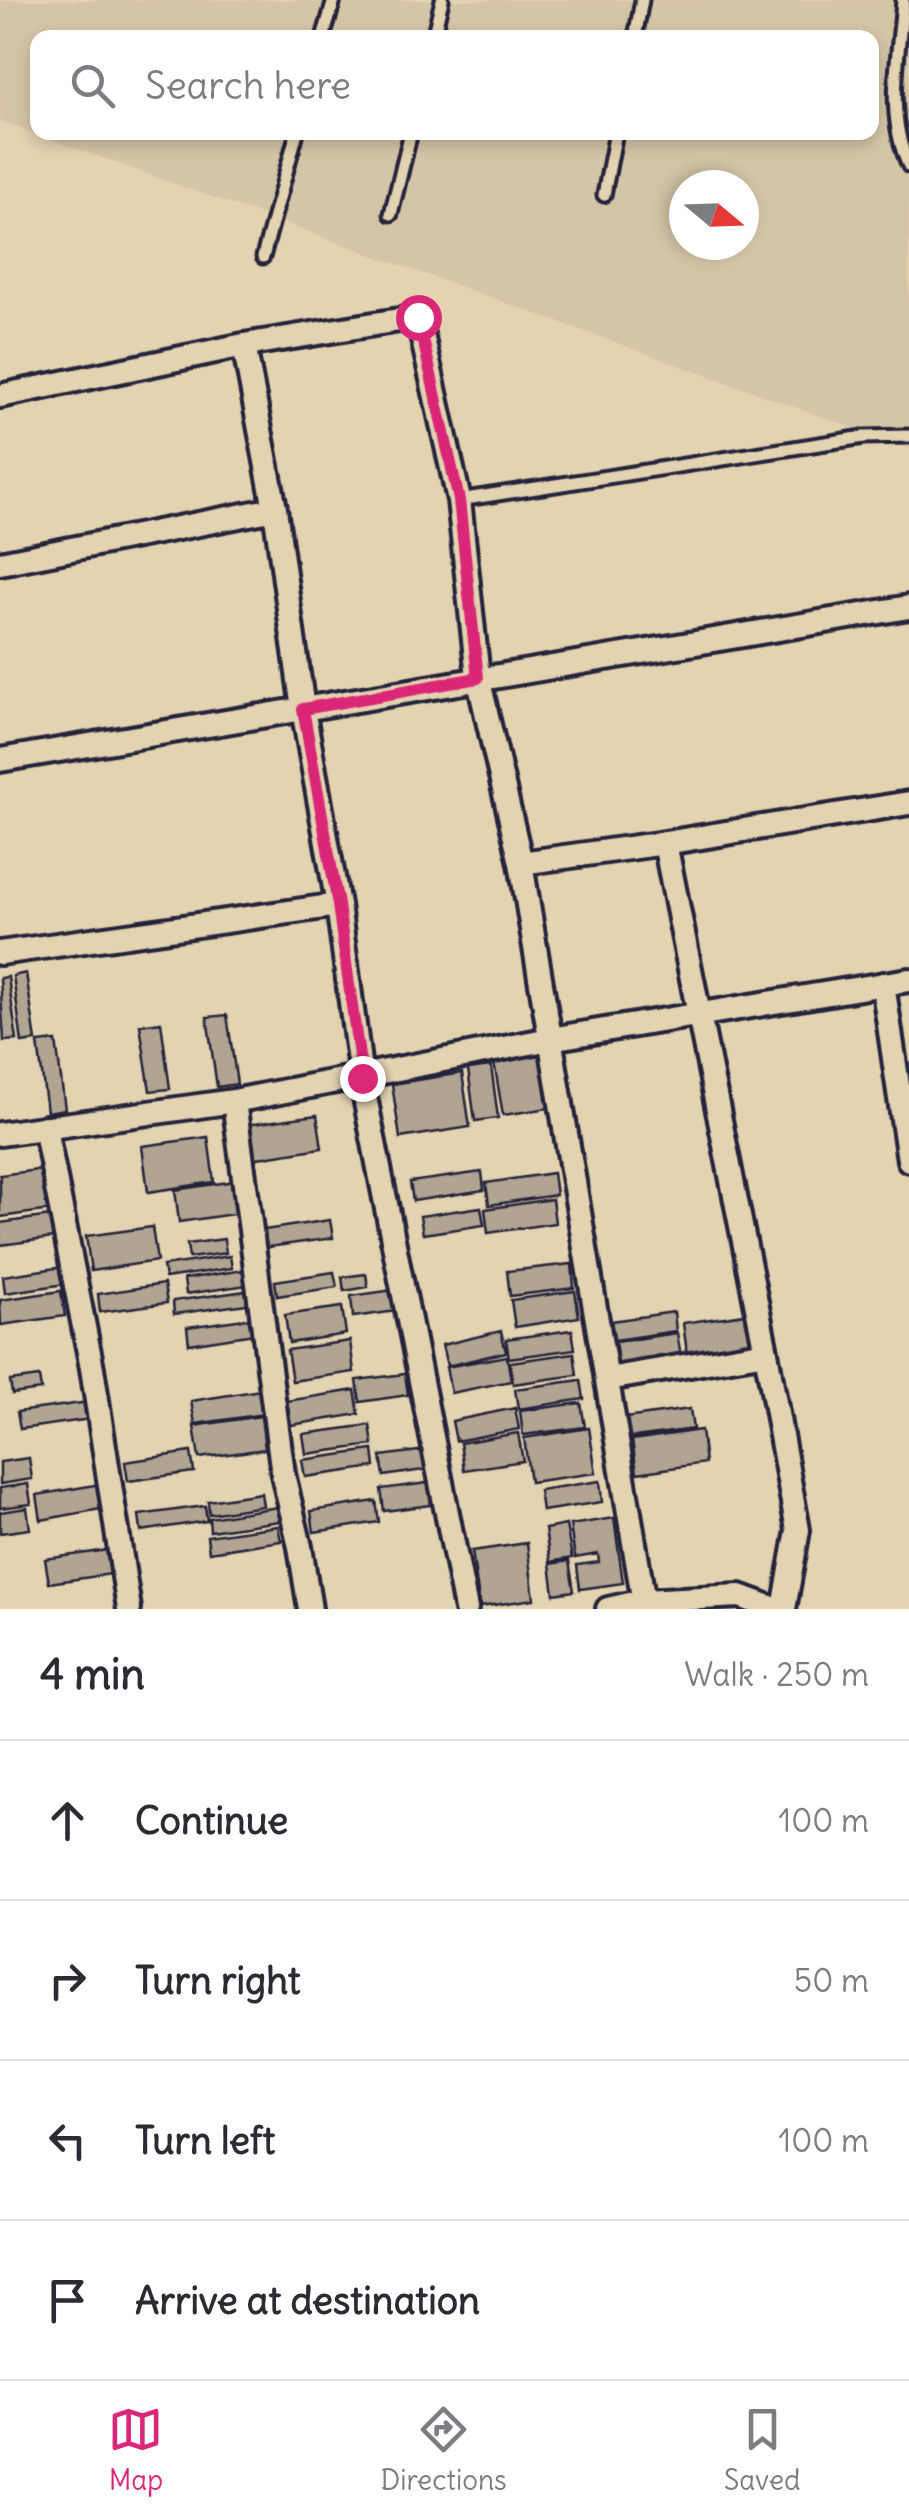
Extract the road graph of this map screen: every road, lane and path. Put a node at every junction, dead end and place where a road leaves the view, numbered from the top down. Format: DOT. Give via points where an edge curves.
graph roads {
  1 [pos="334,0"];
  2 [pos="442,0"];
  3 [pos="642,0"];
  4 [pos="903,0"];
  5 [pos="325,30"];
  6 [pos="436,30"];
  7 [pos="636,30"];
  8 [pos="295,140"];
  9 [pos="409,140"];
  10 [pos="614,140"];
  11 [pos="909,166"];
  12 [pos="604,194"];
  13 [pos="391,214"];
  14 [pos="263,257"];
  15 [pos="244,344"];
  16 [pos="0,396"];
  17 [pos="909,436"];
  18 [pos="459,500"];
  19 [pos="275,510"];
  20 [pos="0,563"];
  21 [pos="909,607"];
  22 [pos="478,678"];
  23 [pos="303,709"];
  24 [pos="0,760"];
  25 [pos="909,803"];
  26 [pos="665,843"];
  27 [pos="521,864"];
  28 [pos="338,905"];
  29 [pos="0,953"];
  30 [pos="909,980"];
  31 [pos="883,984"];
  32 [pos="701,1014"];
  33 [pos="550,1039"];
  34 [pos="362,1078"];
  35 [pos="234,1101"];
  36 [pos="45,1128"];
  37 [pos="0,1134"];
  38 [pos="909,1157"];
  39 [pos="766,1352"];
  40 [pos="608,1379"];
  41 [pos="644,1605"];
  42 [pos="128,1609"];
  43 [pos="310,1609"];
  44 [pos="466,1609"];
  45 [pos="608,1609"];
  46 [pos="775,1609"];
  47 [pos="784,1609"];
  1 -- 5 [label="lane"];
  2 -- 6 [label="lane"];
  3 -- 7 [label="lane"];
  4 -- 11 [label="lane" via="894,112"];
  8 -- 14 [label="lane"];
  9 -- 13 [label="lane"];
  10 -- 12 [label="lane"];
  15 -- 16 [label="street"];
  15 -- 18 [label="street" via="418,317"];
  15 -- 19 [label="street"];
  17 -- 18 [label="lane" via="864,437"];
  18 -- 22 [label="street"];
  19 -- 20 [label="street"];
  19 -- 23 [label="street"];
  21 -- 22 [label="street"];
  22 -- 23 [label="street"];
  22 -- 27 [label="street"];
  23 -- 24 [label="street"];
  23 -- 28 [label="street"];
  25 -- 26 [label="street"];
  26 -- 27 [label="street"];
  26 -- 32 [label="street"];
  27 -- 33 [label="street"];
  28 -- 29 [label="street"];
  28 -- 34 [label="street"];
  30 -- 31 [label="street"];
  31 -- 32 [label="street"];
  31 -- 38 [label="street"];
  32 -- 33 [label="street"];
  32 -- 39 [label="street"];
  33 -- 34 [label="street"];
  33 -- 40 [label="street"];
  34 -- 35 [label="street"];
  34 -- 44 [label="street"];
  35 -- 36 [label="street"];
  35 -- 43 [label="street" via="282,1474"];
  36 -- 37 [label="street"];
  36 -- 42 [label="street" via="92,1368"];
  39 -- 40 [label="street"];
  39 -- 47 [label="street" via="798,1530"];
  40 -- 41 [label="street"];
  41 -- 45 [label="street"];
  41 -- 46 [label="street" via="740,1596"];
}
